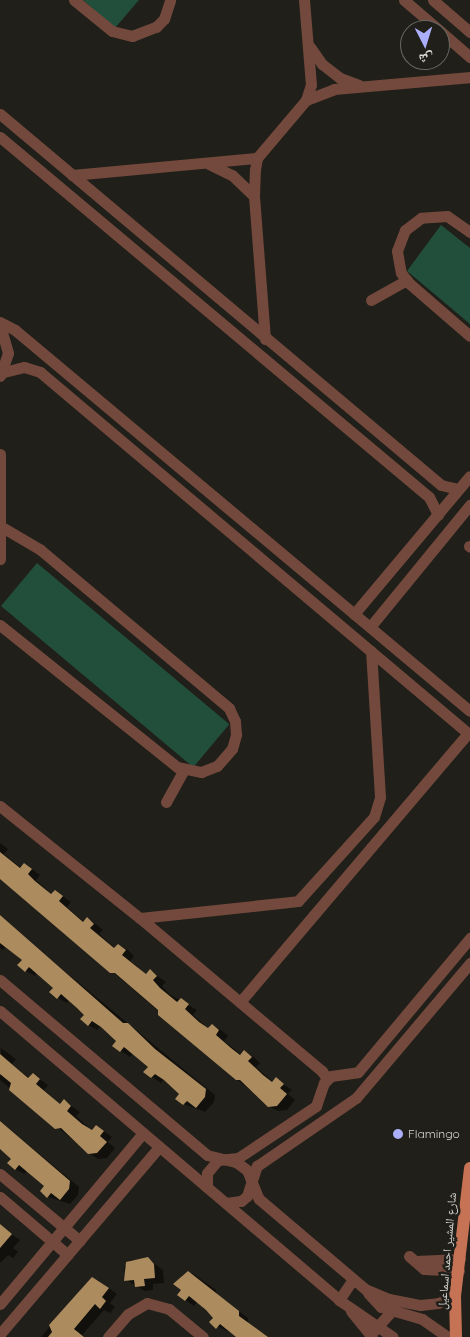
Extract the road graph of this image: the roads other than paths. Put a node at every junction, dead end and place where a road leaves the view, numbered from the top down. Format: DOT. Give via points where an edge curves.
graph roads {
  1 [pos="74,0"];
  2 [pos="170,0"];
  3 [pos="304,0"];
  4 [pos="404,0"];
  5 [pos="433,0"];
  6 [pos="427,20"];
  7 [pos="468,26"];
  8 [pos="450,40"];
  9 [pos="308,46"];
  10 [pos="470,57"];
  11 [pos="470,77"];
  12 [pos="361,86"];
  13 [pos="306,100"];
  14 [pos="0,114"];
  15 [pos="0,138"];
  16 [pos="257,158"];
  17 [pos="205,163"];
  18 [pos="72,175"];
  19 [pos="254,196"];
  20 [pos="470,232"];
  21 [pos="169,257"];
  22 [pos="156,270"];
  23 [pos="407,280"];
  24 [pos="371,300"];
  25 [pos="0,324"];
  26 [pos="470,336"];
  27 [pos="265,339"];
  28 [pos="1,374"];
  29 [pos="0,454"];
  30 [pos="470,476"];
  31 [pos="459,489"];
  32 [pos="470,505"];
  33 [pos="438,514"];
  34 [pos="2,527"];
  35 [pos="0,559"];
  36 [pos="354,614"];
  37 [pos="0,625"];
  38 [pos="370,627"];
  39 [pos="371,651"];
  40 [pos="404,656"];
  41 [pos="392,669"];
  42 [pos="470,712"];
  43 [pos="469,734"];
  44 [pos="184,770"];
  45 [pos="166,802"];
  46 [pos="0,806"];
  47 [pos="140,918"];
  48 [pos="470,938"];
  49 [pos="470,963"];
  50 [pos="0,980"];
  51 [pos="240,1002"];
  52 [pos="0,1011"];
  53 [pos="349,1075"];
  54 [pos="327,1079"];
  55 [pos="362,1092"];
  56 [pos="322,1096"];
  57 [pos="342,1109"];
  58 [pos="143,1133"];
  59 [pos="159,1147"];
  60 [pos="218,1160"];
  61 [pos="470,1168"];
  62 [pos="0,1174"];
  63 [pos="250,1181"];
  64 [pos="207,1187"];
  65 [pos="0,1197"];
  66 [pos="226,1203"];
  67 [pos="64,1228"];
  68 [pos="80,1241"];
  69 [pos="53,1242"];
  70 [pos="68,1255"];
  71 [pos="413,1258"];
  72 [pos="459,1265"];
  73 [pos="353,1279"];
  74 [pos="365,1290"];
  75 [pos="455,1296"];
  76 [pos="339,1300"];
  77 [pos="399,1302"];
  78 [pos="0,1304"];
  79 [pos="349,1307"];
  80 [pos="391,1312"];
  81 [pos="378,1326"];
  82 [pos="0,1334"];
  83 [pos="371,1336"];
  84 [pos="108,1337"];
  85 [pos="203,1337"];
  86 [pos="393,1337"];
  87 [pos="448,1337"];
  88 [pos="456,1337"];
  1 -- 2 [label="street" via="112,31 132,36 156,27 164,19"];
  3 -- 9 [label="street"];
  4 -- 6 [label="street"];
  5 -- 7 [label="street"];
  8 -- 10 [label="street"];
  9 -- 12 [label="street" via="328,69"];
  9 -- 13 [label="street" via="311,85"];
  11 -- 12 [label="street"];
  12 -- 13 [label="street" via="319,92"];
  13 -- 16 [label="street"];
  14 -- 18 [label="street"];
  15 -- 22 [label="street"];
  16 -- 17 [label="street"];
  16 -- 19 [label="street"];
  17 -- 18 [label="street"];
  17 -- 19 [label="street" via="232,175"];
  18 -- 21 [label="street"];
  19 -- 27 [label="street"];
  20 -- 23 [label="street" via="447,216 427,216 410,225 399,240 397,251 397,263"];
  21 -- 22 [label="street"];
  21 -- 27 [label="street"];
  22 -- 33 [label="street" via="429,498"];
  23 -- 24 [label="street"];
  23 -- 26 [label="street"];
  25 -- 28 [label="street" via="8,353"];
  25 -- 36 [label="street" via="16,330"];
  27 -- 31 [label="street" via="441,485"];
  28 -- 39 [label="street" via="24,367 40,372"];
  29 -- 34 [label="street"];
  30 -- 31 [label="street"];
  31 -- 33 [label="street"];
  32 -- 38 [label="street"];
  33 -- 36 [label="street"];
  34 -- 35 [label="street"];
  34 -- 44 [label="street" via="41,550 229,708 235,721 236,736 226,758 217,766 201,772"];
  36 -- 38 [label="street"];
  37 -- 44 [label="street"];
  38 -- 40 [label="street"];
  39 -- 41 [label="street"];
  39 -- 47 [label="street" via="380,797 374,818 298,901"];
  40 -- 41 [label="street"];
  40 -- 42 [label="street"];
  41 -- 43 [label="street"];
  43 -- 51 [label="street"];
  44 -- 45 [label="street"];
  46 -- 47 [label="street"];
  47 -- 51 [label="street"];
  48 -- 53 [label="street" via="358,1071"];
  49 -- 55 [label="street"];
  50 -- 60 [label="street" via="207,1155"];
  51 -- 54 [label="street" via="322,1071"];
  52 -- 58 [label="street"];
  53 -- 54 [label="street" via="335,1075"];
  53 -- 55 [label="street" via="359,1080"];
  54 -- 56 [label="street"];
  55 -- 57 [label="street"];
  56 -- 57 [label="street"];
  56 -- 60 [label="street" via="316,1106 244,1154"];
  57 -- 63 [label="street" via="258,1166"];
  58 -- 59 [label="street"];
  58 -- 67 [label="street"];
  59 -- 64 [label="street"];
  59 -- 68 [label="street"];
  60 -- 63 [label="street" via="236,1162 247,1170"];
  60 -- 64 [label="street" via="207,1173"];
  61 -- 72 [label="main road, شارع المشير احمد اسماعيل"];
  62 -- 67 [label="street"];
  63 -- 66 [label="street" via="247,1196"];
  63 -- 73 [label="street" via="259,1199"];
  64 -- 66 [label="street"];
  65 -- 69 [label="street"];
  66 -- 76 [label="street"];
  67 -- 68 [label="street"];
  67 -- 69 [label="street"];
  68 -- 70 [label="street"];
  69 -- 70 [label="street"];
  69 -- 78 [label="street"];
  70 -- 82 [label="street"];
  71 -- 72 [label="street"];
  72 -- 75 [label="main road, شارع المشير احمد اسماعيل"];
  73 -- 74 [label="street"];
  73 -- 76 [label="street"];
  74 -- 77 [label="street"];
  74 -- 80 [label="street" via="381,1307"];
  75 -- 77 [label="street" via="430,1304"];
  75 -- 88 [label="main road, شارع المشير احمد اسماعيل"];
  76 -- 79 [label="street"];
  77 -- 80 [label="street"];
  79 -- 81 [label="street"];
  79 -- 83 [label="street"];
  80 -- 81 [label="street"];
  80 -- 87 [label="street" via="422,1319"];
  81 -- 83 [label="street"];
  81 -- 86 [label="street"];
  84 -- 85 [label="street" via="128,1314 147,1304 169,1309"];
}
